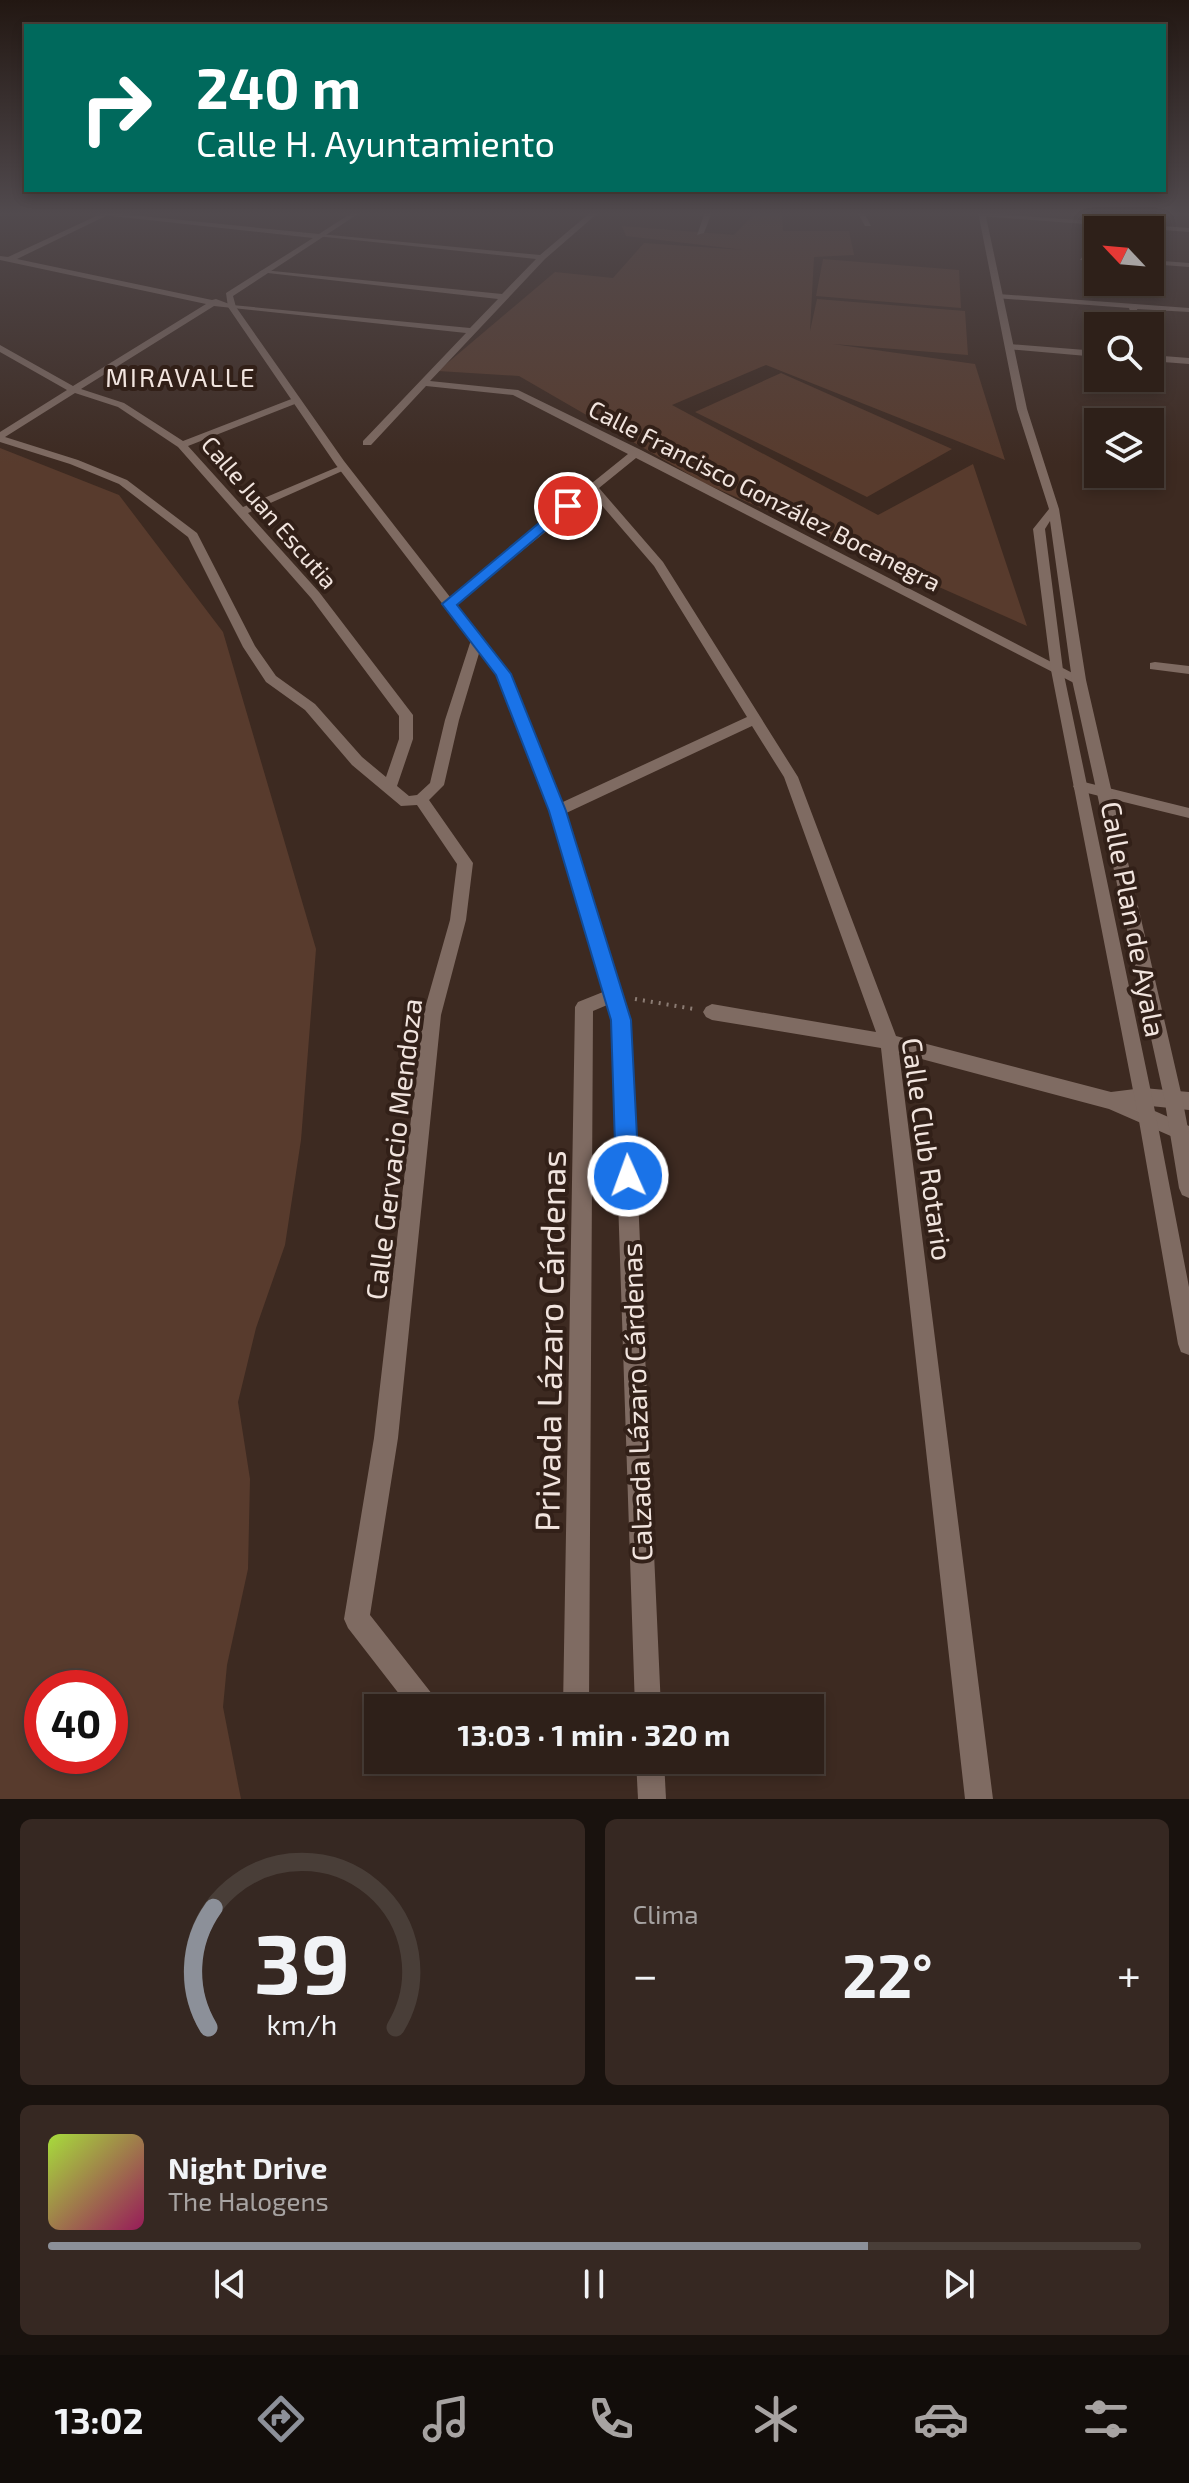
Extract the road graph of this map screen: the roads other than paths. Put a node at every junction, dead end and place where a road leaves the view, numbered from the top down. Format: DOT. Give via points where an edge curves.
graph roads {
  1 [pos="175,296"];
  2 [pos="236,296"];
  3 [pos="504,296"];
  4 [pos="998,296"];
  5 [pos="230,301"];
  6 [pos="212,304"];
  7 [pos="1132,306"];
  8 [pos="1189,310"];
  9 [pos="1134,312"];
  10 [pos="470,331"];
  11 [pos="1009,347"];
  12 [pos="0,348"];
  13 [pos="1084,353"];
  14 [pos="1164,359"];
  15 [pos="1189,361"];
  16 [pos="422,383"];
  17 [pos="73,390"];
  18 [pos="297,400"];
  19 [pos="0,438"];
  20 [pos="367,443"];
  21 [pos="182,445"];
  22 [pos="637,452"];
  23 [pos="344,468"];
  24 [pos="591,486"];
  25 [pos="1054,509"];
  26 [pos="242,512"];
  27 [pos="449,604"];
  28 [pos="477,640"];
  29 [pos="1155,666"];
  30 [pos="1057,670"];
  31 [pos="1189,670"];
  32 [pos="1079,680"];
  33 [pos="755,719"];
  34 [pos="390,786"];
  35 [pos="1080,786"];
  36 [pos="1102,789"];
  37 [pos="421,799"];
  38 [pos="557,811"];
  39 [pos="1189,813"];
  40 [pos="613,995"];
  41 [pos="712,1012"];
  42 [pos="889,1042"];
  43 [pos="1143,1096"];
  44 [pos="1181,1099"];
  45 [pos="1111,1101"];
  46 [pos="1148,1121"];
  47 [pos="1184,1134"];
  48 [pos="1189,1188"];
  49 [pos="1189,1344"];
  50 [pos="416,1694"];
  51 [pos="576,1694"];
  52 [pos="647,1694"];
  53 [pos="651,1774"];
  54 [pos="652,1799"];
  55 [pos="979,1799"];
  1 -- 6 [label="street"];
  2 -- 5 [label="street"];
  3 -- 10 [label="street"];
  4 -- 7 [label="street"];
  4 -- 11 [label="street, Calle Plan de Ayala"];
  5 -- 6 [label="street"];
  5 -- 10 [label="street"];
  5 -- 18 [label="street, Calzada Lázaro Cárdenas"];
  6 -- 17 [label="street"];
  7 -- 8 [label="street"];
  7 -- 9 [label="street"];
  10 -- 16 [label="street"];
  11 -- 13 [label="street"];
  11 -- 25 [label="street, Calle Plan de Ayala" via="1022,409"];
  12 -- 17 [label="street, Calle Juan Escutia"];
  14 -- 15 [label="street"];
  16 -- 20 [label="street"];
  16 -- 22 [label="street, Calle Francisco González Bocanegra" via="515,392"];
  17 -- 19 [label="street"];
  17 -- 21 [label="street, Calle Juan Escutia" via="121,405"];
  18 -- 21 [label="street"];
  18 -- 23 [label="street, Calzada Lázaro Cárdenas"];
  19 -- 34 [label="street" via="123,482 193,535 249,647 271,679 310,707 357,761"];
  21 -- 26 [label="street, Calle Juan Escutia"];
  22 -- 24 [label="street"];
  22 -- 30 [label="street, Calle Francisco González Bocanegra"];
  23 -- 26 [label="street"];
  23 -- 27 [label="street, Calzada Lázaro Cárdenas"];
  24 -- 27 [label="street"];
  24 -- 33 [label="street, Calle Club Rotario" via="659,564"];
  25 -- 30 [label="street, Calle Plan de Ayala" via="1039,529"];
  25 -- 32 [label="street, Calle Plan de Ayala"];
  26 -- 34 [label="street, Calle Juan Escutia" via="315,595 406,715 406,739"];
  27 -- 28 [label="street, Calzada Lázaro Cárdenas"];
  28 -- 37 [label="street" via="437,785"];
  28 -- 38 [label="street, Calzada Lázaro Cárdenas" via="503,674"];
  29 -- 31 [label="street"];
  30 -- 32 [label="street, Calle Francisco González Bocanegra"];
  30 -- 35 [label="street, Calle Plan de Ayala"];
  32 -- 36 [label="street, Calle Plan de Ayala"];
  33 -- 38 [label="street"];
  33 -- 42 [label="street, Calle Club Rotario" via="791,777"];
  34 -- 37 [label="street" via="406,802"];
  35 -- 36 [label="street"];
  35 -- 43 [label="street, Calle Plan de Ayala"];
  36 -- 39 [label="street"];
  36 -- 44 [label="street, Calle Plan de Ayala"];
  37 -- 50 [label="street, Calle Gervacio Mendoza" via="465,863 458,920 432,1015 386,1438 357,1619"];
  38 -- 40 [label="street, Calzada Lázaro Cárdenas"];
  40 -- 51 [label="street, Privada Lázaro Cárdenas" via="584,1007"];
  40 -- 52 [label="street, Calzada Lázaro Cárdenas" via="621,1020"];
  41 -- 42 [label="street"];
  42 -- 45 [label="street"];
  42 -- 55 [label="street, Calle Club Rotario"];
  43 -- 44 [label="street"];
  43 -- 45 [label="street"];
  43 -- 46 [label="street, Calle Plan de Ayala"];
  44 -- 47 [label="street, Calle Plan de Ayala"];
  45 -- 46 [label="street"];
  46 -- 47 [label="street"];
  46 -- 49 [label="street, Calle Plan de Ayala"];
  47 -- 48 [label="street, Calle Plan de Ayala"];
  53 -- 54 [label="street"];
}
